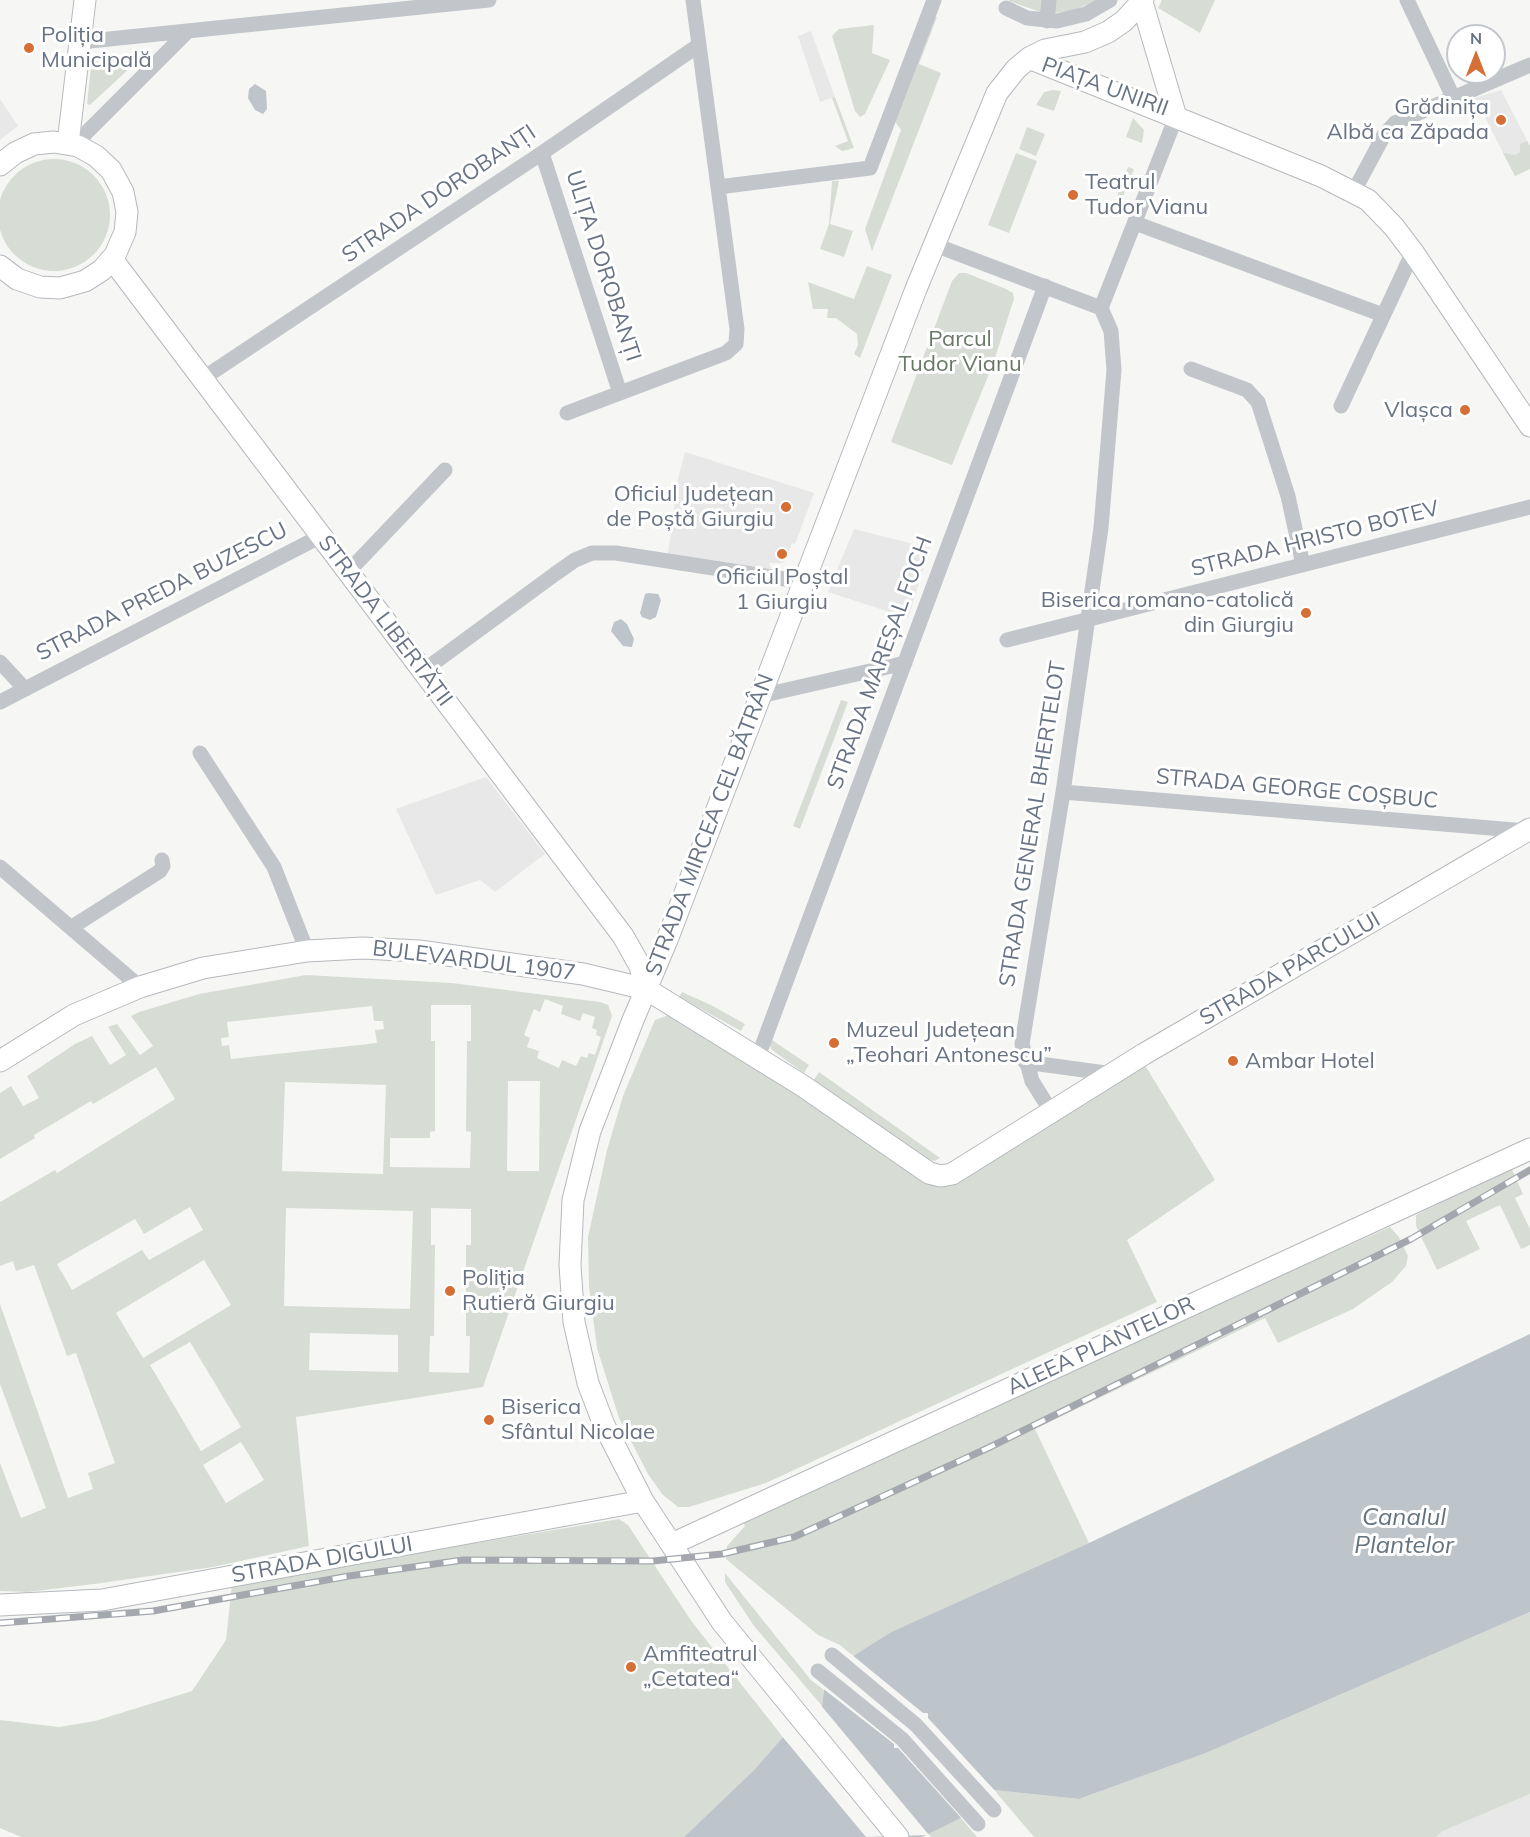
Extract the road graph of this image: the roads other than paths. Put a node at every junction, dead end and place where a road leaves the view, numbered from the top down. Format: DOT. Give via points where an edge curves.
graph roads {
  1 [pos="85,0"];
  2 [pos="489,0"];
  3 [pos="693,0"];
  4 [pos="934,0"];
  5 [pos="1049,0"];
  6 [pos="1110,0"];
  7 [pos="1407,0"];
  8 [pos="1142,1"];
  9 [pos="1006,8"];
  10 [pos="1047,21"];
  11 [pos="188,31"];
  12 [pos="80,42"];
  13 [pos="699,45"];
  14 [pos="1029,58"];
  15 [pos="1530,65"];
  16 [pos="1454,97"];
  17 [pos="1176,117"];
  18 [pos="71,144"];
  19 [pos="542,153"];
  20 [pos="0,165"];
  21 [pos="718,187"];
  22 [pos="1354,191"];
  23 [pos="1135,223"];
  24 [pos="935,245"];
  25 [pos="1413,252"];
  26 [pos="112,259"];
  27 [pos="0,266"];
  28 [pos="1045,286"];
  29 [pos="1101,308"];
  30 [pos="1383,315"];
  31 [pos="1191,369"];
  32 [pos="202,379"];
  33 [pos="620,393"];
  34 [pos="1341,406"];
  35 [pos="567,413"];
  36 [pos="1530,426"];
  37 [pos="445,470"];
  38 [pos="1530,507"];
  39 [pos="321,536"];
  40 [pos="1303,565"];
  41 [pos="348,572"];
  42 [pos="804,582"];
  43 [pos="1089,620"];
  44 [pos="1006,640"];
  45 [pos="0,662"];
  46 [pos="905,663"];
  47 [pos="423,671"];
  48 [pos="25,689"];
  49 [pos="760,696"];
  50 [pos="0,702"];
  51 [pos="200,753"];
  52 [pos="1063,792"];
  53 [pos="1528,830"];
  54 [pos="162,860"];
  55 [pos="0,867"];
  56 [pos="72,927"];
  57 [pos="307,951"];
  58 [pos="140,987"];
  59 [pos="646,989"];
  60 [pos="758,1057"];
  61 [pos="0,1061"];
  62 [pos="1025,1062"];
  63 [pos="1113,1074"];
  64 [pos="1052,1113"];
  65 [pos="1530,1149"];
  66 [pos="643,1501"];
  67 [pos="672,1544"];
  68 [pos="0,1605"];
  69 [pos="832,1655"];
  70 [pos="818,1671"];
  71 [pos="994,1810"];
  72 [pos="978,1824"];
  73 [pos="898,1837"];
  1 -- 12 [label="street"];
  2 -- 11 [label="street"];
  3 -- 13 [label="street"];
  4 -- 21 [label="street" via="870,168"];
  5 -- 10 [label="street"];
  6 -- 10 [label="street" via="1077,18"];
  7 -- 16 [label="street"];
  8 -- 14 [label="street, STRADA MIRCEA CEL BĂTRÂN" via="1124,21 1099,37 1045,50"];
  8 -- 17 [label="street, PIAȚA UNIRII"];
  9 -- 10 [label="street" via="1027,18"];
  11 -- 12 [label="street"];
  11 -- 18 [label="street"];
  12 -- 18 [label="street"];
  13 -- 19 [label="street, STRADA DOROBANȚI"];
  13 -- 21 [label="street"];
  14 -- 17 [label="street, PIAȚA UNIRII"];
  14 -- 24 [label="street, STRADA MIRCEA CEL BĂTRÂN" via="997,93"];
  15 -- 16 [label="street"];
  16 -- 22 [label="street" via="1403,118 1388,129"];
  17 -- 22 [label="street"];
  17 -- 23 [label="street"];
  18 -- 20 [label="street" via="34,144"];
  18 -- 26 [label="street" via="104,162 123,192 126,227"];
  19 -- 32 [label="street, STRADA DOROBANȚI"];
  19 -- 33 [label="street, ULIȚA DOROBANȚI"];
  21 -- 33 [label="street" via="736,344 726,353"];
  22 -- 25 [label="street" via="1382,214"];
  23 -- 29 [label="street"];
  23 -- 30 [label="street"];
  24 -- 28 [label="street"];
  24 -- 42 [label="street, STRADA MIRCEA CEL BĂTRÂN"];
  25 -- 30 [label="street"];
  25 -- 36 [label="street"];
  26 -- 27 [label="street" via="89,279 60,288 26,283"];
  26 -- 32 [label="street, STRADA LIBERTĂȚII"];
  28 -- 29 [label="street"];
  28 -- 46 [label="street, STRADA MAREȘAL FOCH"];
  29 -- 43 [label="street, STRADA GENERAL BHERTELOT" via="1111,331 1114,370"];
  30 -- 34 [label="street"];
  31 -- 40 [label="street" via="1247,390 1258,402 1288,496"];
  32 -- 39 [label="street, STRADA LIBERTĂȚII"];
  33 -- 35 [label="street"];
  37 -- 41 [label="street"];
  38 -- 40 [label="street, STRADA HRISTO BOTEV"];
  39 -- 41 [label="street, STRADA LIBERTĂȚII"];
  39 -- 48 [label="street, STRADA PREDA BUZESCU"];
  40 -- 43 [label="street, STRADA HRISTO BOTEV"];
  41 -- 47 [label="street, STRADA LIBERTĂȚII"];
  42 -- 47 [label="street" via="592,553 555,574"];
  42 -- 49 [label="street, STRADA MIRCEA CEL BĂTRÂN"];
  43 -- 44 [label="street, STRADA HRISTO BOTEV"];
  43 -- 52 [label="street, STRADA GENERAL BHERTELOT"];
  45 -- 48 [label="street, STRADA PREDA BUZESCU"];
  46 -- 49 [label="street"];
  46 -- 60 [label="street, STRADA MAREȘAL FOCH"];
  47 -- 59 [label="street, STRADA LIBERTĂȚII" via="623,936 640,966"];
  48 -- 50 [label="street, STRADA PREDA BUZESCU"];
  49 -- 59 [label="street, STRADA MIRCEA CEL BĂTRÂN"];
  51 -- 57 [label="street" via="278,874"];
  52 -- 53 [label="street, STRADA GEORGE COȘBUC"];
  52 -- 62 [label="street, STRADA GENERAL BHERTELOT" via="1023,1023"];
  53 -- 63 [label="street, STRADA PARCULUI"];
  54 -- 56 [label="street" via="160,871"];
  55 -- 56 [label="street"];
  56 -- 58 [label="street"];
  57 -- 58 [label="street, BULEVARDUL 1907" via="203,968"];
  57 -- 59 [label="street, BULEVARDUL 1907" via="419,951 583,974"];
  58 -- 61 [label="street, BULEVARDUL 1907" via="74,1015"];
  59 -- 60 [label="street, BULEVARDUL 1907"];
  59 -- 66 [label="street, STRADA MIRCEA CEL BĂTRÂN" via="590,1131 573,1200 570,1265 574,1322 588,1383 604,1425"];
  60 -- 64 [label="street, STRADA PARCULUI" via="929,1173 941,1176 952,1174"];
  62 -- 63 [label="street"];
  62 -- 64 [label="street, STRADA GENERAL BHERTELOT"];
  63 -- 64 [label="street, STRADA PARCULUI"];
  65 -- 67 [label="street, ALEEA PLANTELOR"];
  66 -- 67 [label="street, STRADA MIRCEA CEL BĂTRÂN"];
  66 -- 68 [label="street, STRADA DIGULUI" via="102,1600"];
  67 -- 73 [label="street, STRADA MIRCEA CEL BĂTRÂN" via="722,1622"];
  69 -- 71 [label="street" via="916,1725"];
  70 -- 72 [label="street" via="902,1739"];
}
